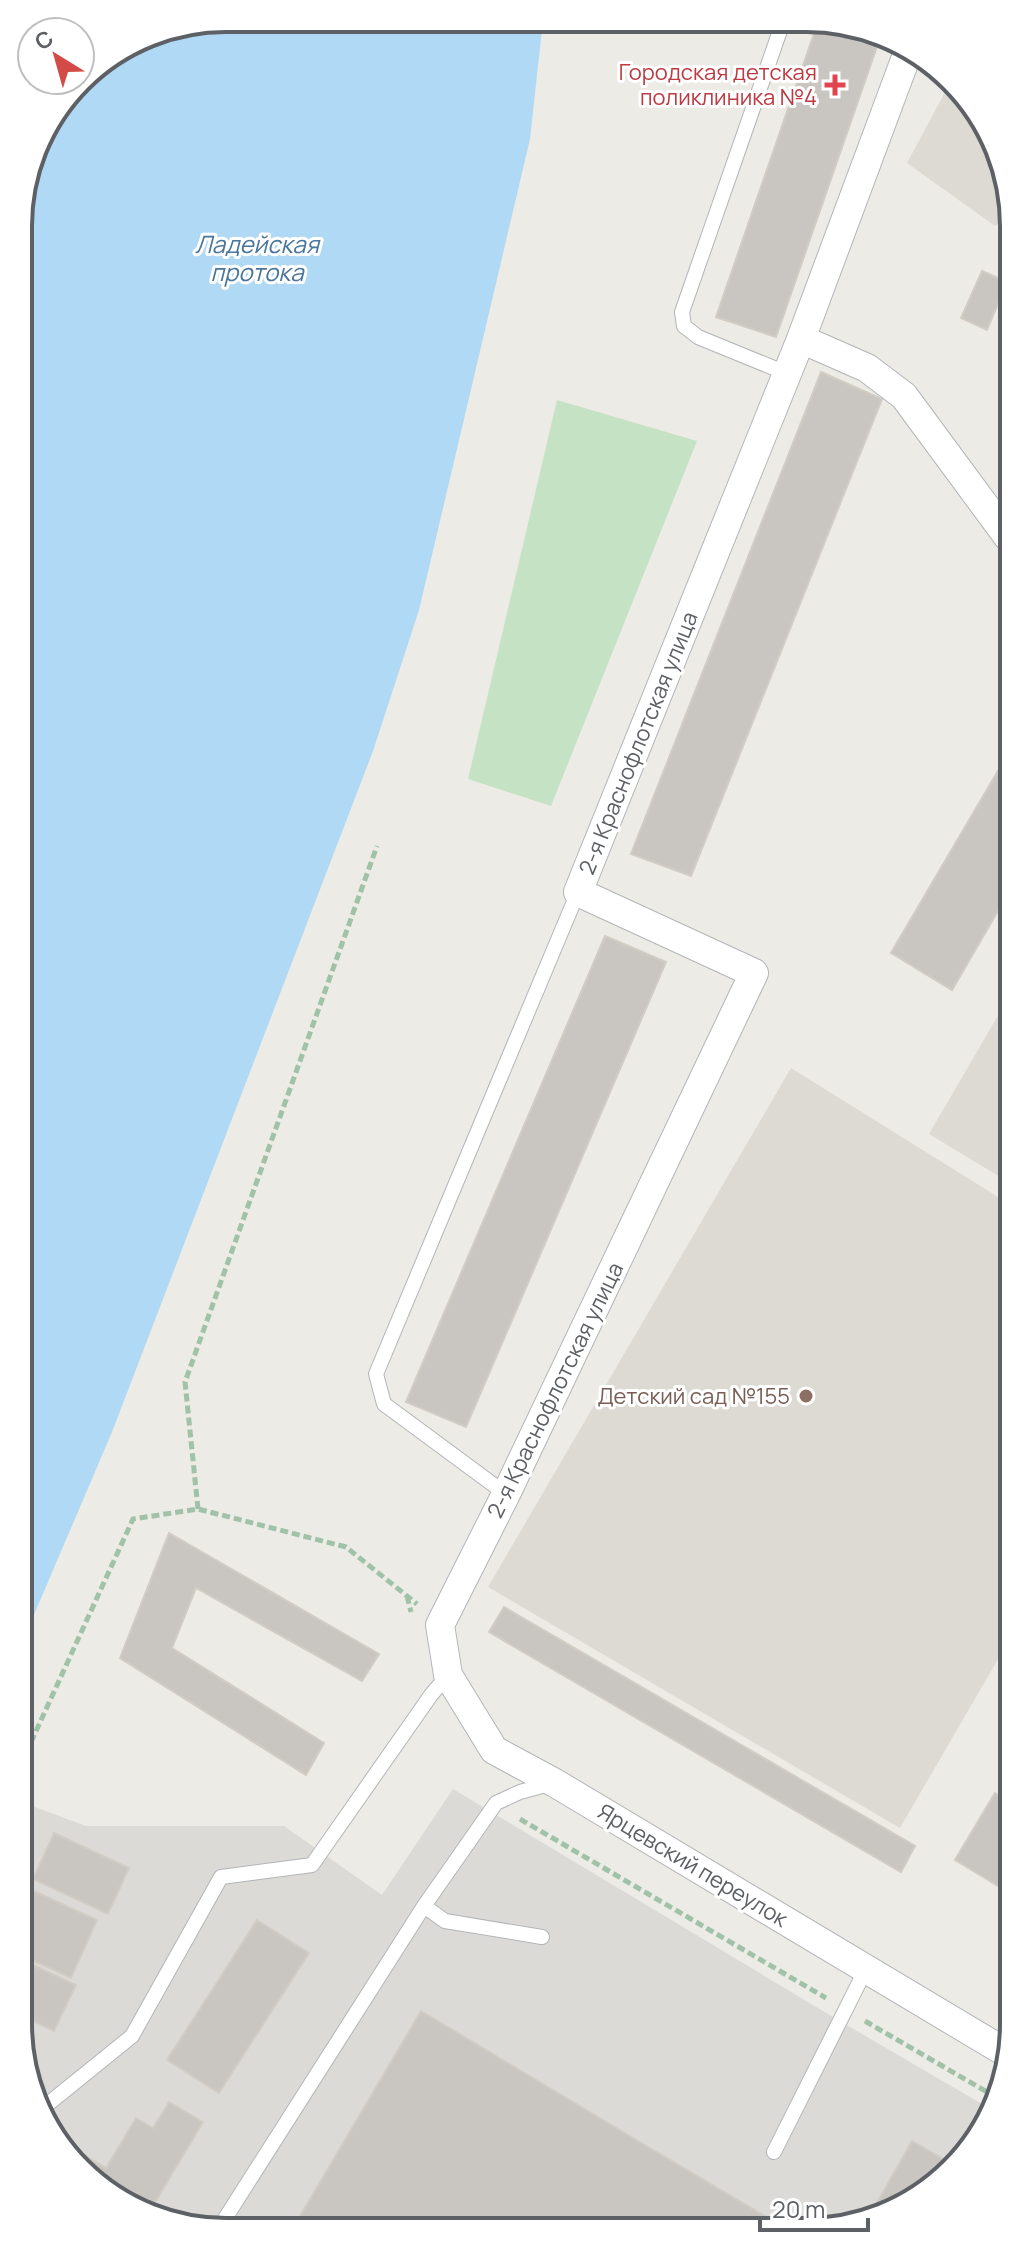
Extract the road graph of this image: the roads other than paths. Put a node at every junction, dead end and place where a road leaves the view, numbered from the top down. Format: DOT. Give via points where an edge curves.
graph roads {
  1 [pos="780,32"];
  2 [pos="905,60"];
  3 [pos="801,339"];
  4 [pos="786,373"];
  5 [pos="1000,526"];
  6 [pos="578,892"];
  7 [pos="506,1494"];
  8 [pos="440,1625"];
  9 [pos="448,1675"];
  10 [pos="555,1783"];
  11 [pos="424,1906"];
  12 [pos="542,1937"];
  13 [pos="866,1969"];
  14 [pos="998,2048"];
  15 [pos="49,2103"];
  16 [pos="774,2152"];
  17 [pos="225,2218"];
  1 -- 4 [label="lane" via="682,312 684,326 698,337"];
  2 -- 3 [label="street"];
  3 -- 4 [label="lane"];
  3 -- 5 [label="street" via="867,368 904,396"];
  4 -- 6 [label="street, 2-я Краснофлотская улица"];
  6 -- 7 [label="lane" via="376,1374 384,1404"];
  6 -- 7 [label="street, 2-я Краснофлотская улица" via="754,973"];
  7 -- 8 [label="street, 2-я Краснофлотская улица"];
  8 -- 9 [label="street, Ярцевский переулок"];
  9 -- 10 [label="street, Ярцевский переулок" via="494,1750"];
  9 -- 15 [label="lane" via="312,1865 221,1877 132,2036"];
  10 -- 11 [label="lane" via="496,1803"];
  10 -- 13 [label="street, Ярцевский переулок"];
  11 -- 12 [label="lane" via="445,1921"];
  11 -- 17 [label="lane"];
  13 -- 14 [label="street, Ярцевский переулок"];
  13 -- 16 [label="lane"];
}
